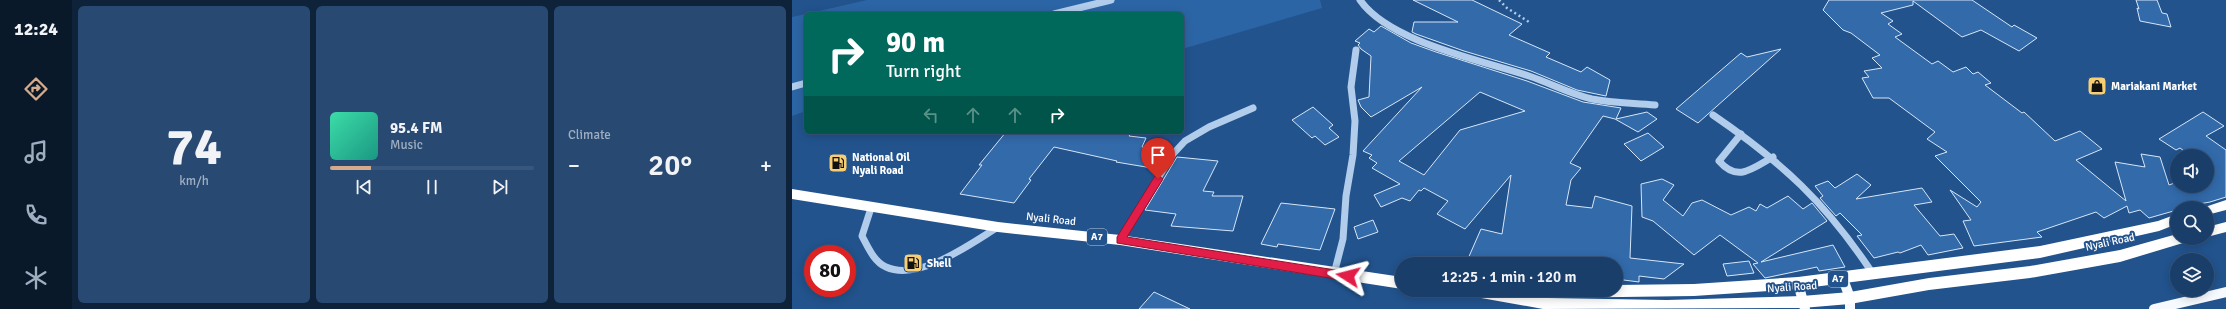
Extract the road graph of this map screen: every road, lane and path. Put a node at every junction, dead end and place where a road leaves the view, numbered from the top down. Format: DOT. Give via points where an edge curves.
graph roads {
  1 [pos="1111,0"];
  2 [pos="1360,0"];
  3 [pos="1499,0"];
  4 [pos="1062,12"];
  5 [pos="1529,22"];
  6 [pos="1356,50"];
  7 [pos="804,84"];
  8 [pos="792,87"];
  9 [pos="1655,105"];
  10 [pos="1253,108"];
  11 [pos="1713,115"];
  12 [pos="1741,134"];
  13 [pos="1773,157"];
  14 [pos="792,194"];
  15 [pos="2226,205"];
  16 [pos="871,208"];
  17 [pos="2214,208"];
  18 [pos="2170,222"];
  19 [pos="998,227"];
  20 [pos="2226,227"];
  21 [pos="2214,230"];
  22 [pos="1120,240"];
  23 [pos="2170,242"];
  24 [pos="1334,274"];
  25 [pos="1873,274"];
  26 [pos="1843,279"];
  27 [pos="1395,282"];
  28 [pos="1798,283"];
  29 [pos="1623,290"];
  30 [pos="2226,292"];
  31 [pos="1510,297"];
  32 [pos="1850,304"];
  33 [pos="1804,305"];
  34 [pos="2154,309"];
  1 -- 4 [label="street"];
  2 -- 9 [label="street" via="1362,6 1387,24 1444,50 1524,74 1584,97"];
  3 -- 5 [label="path"];
  6 -- 24 [label="street" via="1351,87 1355,121 1353,155 1346,196 1343,239"];
  7 -- 8 [label="street"];
  10 -- 22 [label="street" via="1184,141 1173,154"];
  11 -- 12 [label="street"];
  12 -- 13 [label="street"];
  12 -- 13 [label="street" via="1719,161 1725,170 1735,174 1742,173"];
  13 -- 25 [label="street" via="1829,213"];
  14 -- 16 [label="highway, Nyali Road / A7"];
  15 -- 17 [label="highway"];
  16 -- 19 [label="highway, Nyali Road / A7"];
  16 -- 19 [label="street" via="862,236 871,254 887,268 919,269 942,260"];
  18 -- 25 [label="highway, Nyali Road / A7" via="2040,252"];
  19 -- 22 [label="highway, Nyali Road / A7"];
  20 -- 21 [label="highway"];
  22 -- 24 [label="highway, Nyali Road / A7"];
  23 -- 32 [label="highway, Nyali Road / A7" via="2120,256 2030,272 1929,284"];
  24 -- 27 [label="highway, Nyali Road / A7"];
  25 -- 26 [label="highway, Nyali Road / A7"];
  26 -- 28 [label="highway, Nyali Road / A7"];
  26 -- 32 [label="main road"];
  28 -- 29 [label="highway, Nyali Road / A7" via="1694,290"];
  28 -- 33 [label="main road"];
  30 -- 34 [label="main road"];
  31 -- 33 [label="highway, Nyali Road / A7" via="1549,304"];
  32 -- 33 [label="highway, Nyali Road / A7" via="1806,300"];
}
